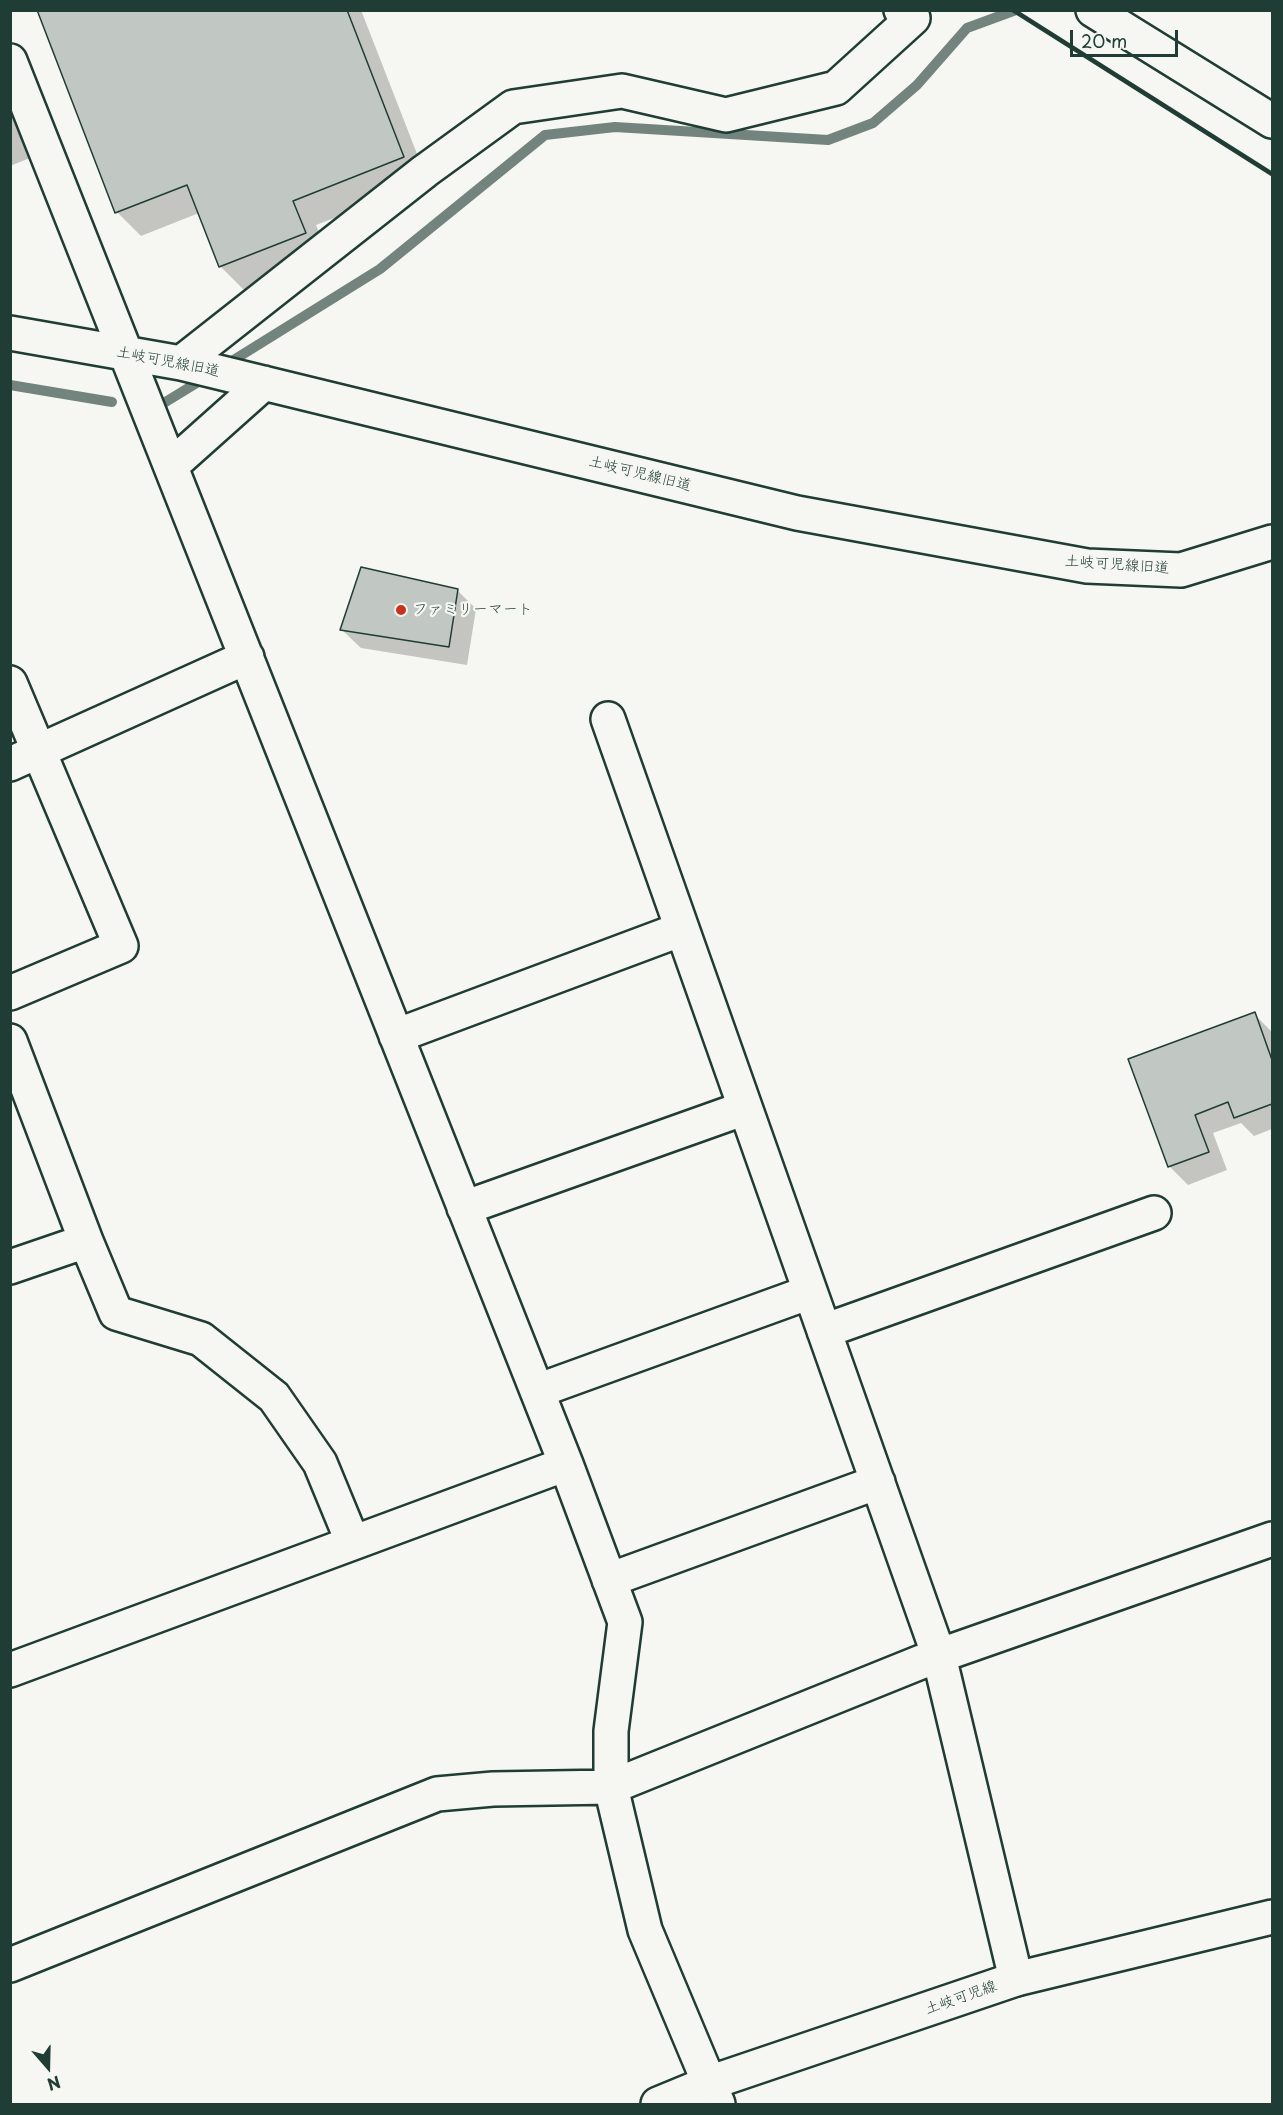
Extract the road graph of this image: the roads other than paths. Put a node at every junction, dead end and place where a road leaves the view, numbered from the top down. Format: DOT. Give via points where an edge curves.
graph roads {
  1 [pos="901,10"];
  2 [pos="1093,10"];
  3 [pos="10,61"];
  4 [pos="1272,121"];
  5 [pos="10,333"];
  6 [pos="127,355"];
  7 [pos="182,363"];
  8 [pos="254,380"];
  9 [pos="171,466"];
  10 [pos="1272,542"];
  11 [pos="247,657"];
  12 [pos="10,683"];
  13 [pos="608,719"];
  14 [pos="25,757"];
  15 [pos="682,929"];
  16 [pos="10,993"];
  17 [pos="396,1036"];
  18 [pos="10,1041"];
  19 [pos="745,1108"];
  20 [pos="464,1208"];
  21 [pos="1154,1213"];
  22 [pos="86,1241"];
  23 [pos="10,1267"];
  24 [pos="810,1292"];
  25 [pos="824,1331"];
  26 [pos="537,1391"];
  27 [pos="566,1464"];
  28 [pos="878,1482"];
  29 [pos="1272,1539"];
  30 [pos="353,1543"];
  31 [pos="609,1580"];
  32 [pos="939,1656"];
  33 [pos="10,1670"];
  34 [pos="611,1787"];
  35 [pos="1272,1917"];
  36 [pos="10,1965"];
  37 [pos="1016,1979"];
  38 [pos="714,2094"];
  39 [pos="658,2104"];
  1 -- 7 [label="street" via="913,18 836,88 726,115 622,91 513,107 425,171"];
  2 -- 4 [label="street"];
  3 -- 6 [label="street"];
  5 -- 6 [label="street, 土岐可児線旧道"];
  6 -- 7 [label="street, 土岐可児線旧道"];
  6 -- 9 [label="street"];
  7 -- 8 [label="street, 土岐可児線旧道"];
  8 -- 9 [label="street"];
  8 -- 10 [label="street, 土岐可児線旧道" via="797,513 1087,566 1181,570"];
  9 -- 11 [label="street"];
  11 -- 14 [label="street"];
  11 -- 17 [label="street"];
  12 -- 14 [label="street"];
  13 -- 15 [label="street"];
  14 -- 16 [label="street" via="121,946"];
  15 -- 17 [label="street"];
  15 -- 19 [label="street"];
  17 -- 20 [label="street"];
  18 -- 22 [label="street"];
  19 -- 20 [label="street"];
  19 -- 24 [label="street"];
  20 -- 26 [label="street"];
  21 -- 25 [label="street"];
  22 -- 23 [label="street"];
  22 -- 30 [label="street" via="116,1312 201,1339 274,1397 320,1463"];
  24 -- 25 [label="street"];
  24 -- 26 [label="street"];
  25 -- 28 [label="street"];
  26 -- 27 [label="street"];
  27 -- 30 [label="street"];
  27 -- 31 [label="street"];
  28 -- 31 [label="street"];
  28 -- 32 [label="street"];
  29 -- 32 [label="street"];
  30 -- 33 [label="street"];
  31 -- 34 [label="street" via="625,1622 611,1731"];
  32 -- 34 [label="street"];
  32 -- 37 [label="street"];
  34 -- 36 [label="street" via="437,1794"];
  34 -- 38 [label="street" via="645,1930"];
  35 -- 37 [label="street, 土岐可児線"];
  37 -- 38 [label="street, 土岐可児線"];
  38 -- 39 [label="street, 土岐可児線"];
}
